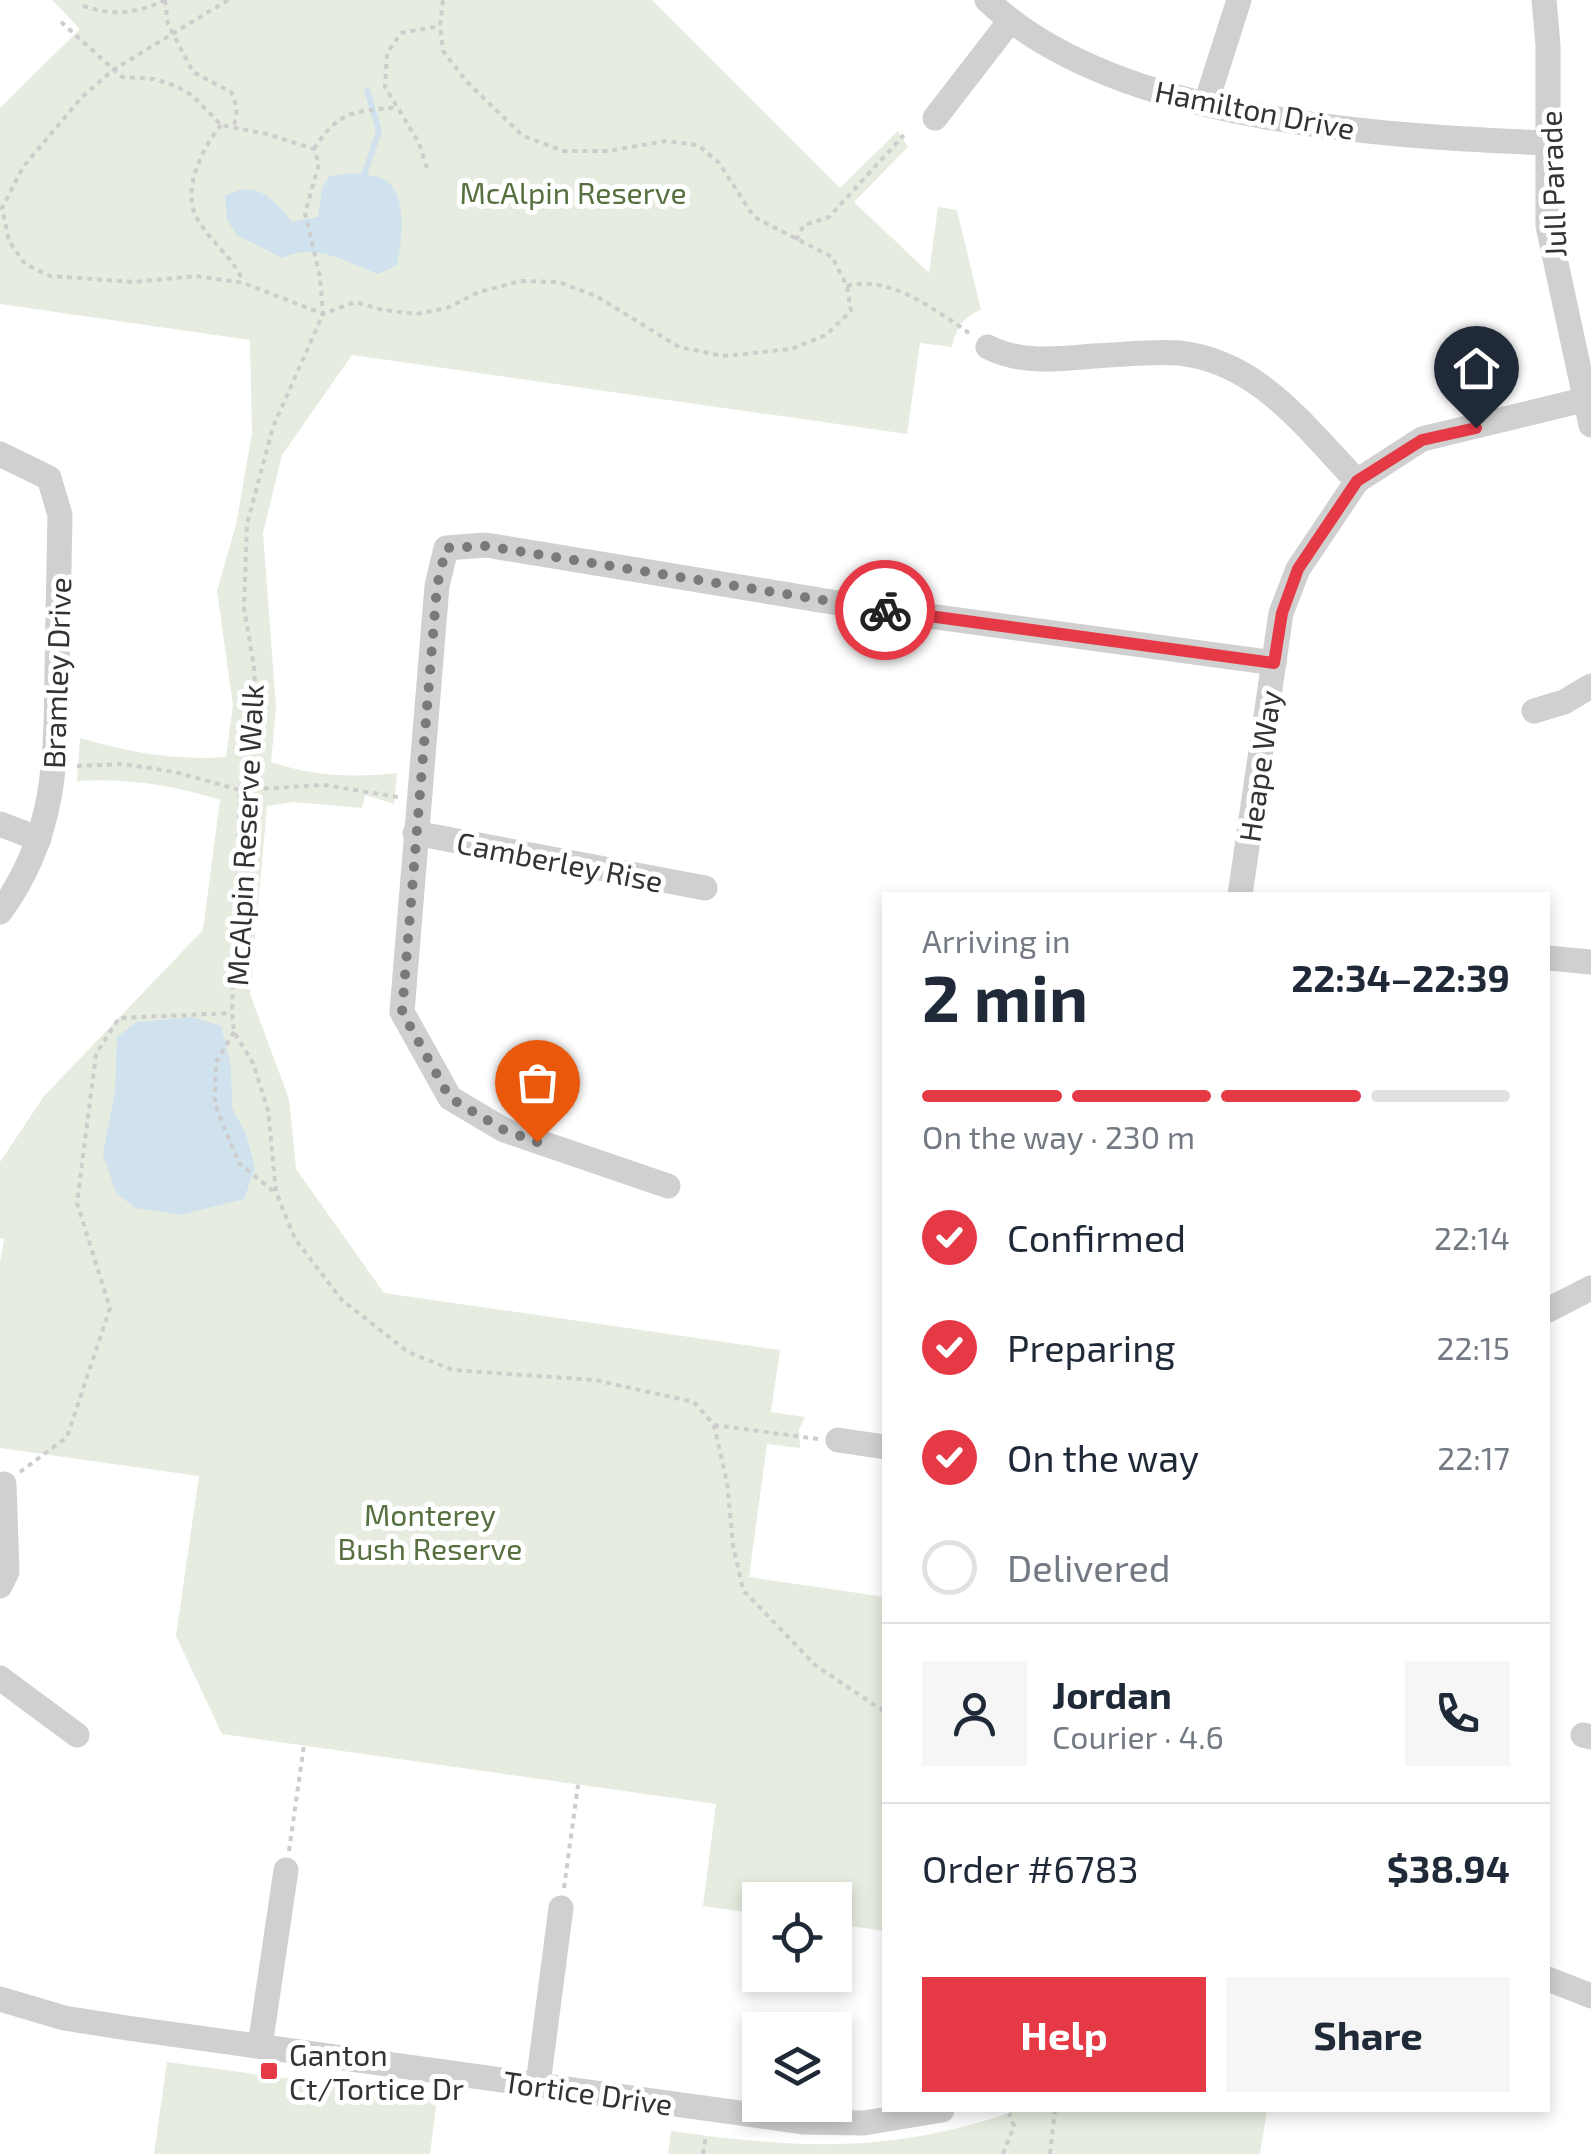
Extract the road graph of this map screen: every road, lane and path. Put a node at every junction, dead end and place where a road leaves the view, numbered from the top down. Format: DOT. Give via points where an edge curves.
graph roads {
  1 [pos="165,0"];
  2 [pos="228,0"];
  3 [pos="443,0"];
  4 [pos="987,0"];
  5 [pos="1238,0"];
  6 [pos="1544,0"];
  7 [pos="84,6"];
  8 [pos="61,22"];
  9 [pos="1010,22"];
  10 [pos="440,26"];
  11 [pos="173,36"];
  12 [pos="113,70"];
  13 [pos="1206,102"];
  14 [pos="397,108"];
  15 [pos="935,118"];
  16 [pos="221,125"];
  17 [pos="234,128"];
  18 [pos="904,136"];
  19 [pos="1547,143"];
  20 [pos="314,149"];
  21 [pos="426,168"];
  22 [pos="796,240"];
  23 [pos="244,283"];
  24 [pos="847,286"];
  25 [pos="323,314"];
  26 [pos="988,347"];
  27 [pos="1587,412"];
  28 [pos="0,454"];
  29 [pos="1357,481"];
  30 [pos="1274,663"];
  31 [pos="1591,686"];
  32 [pos="1534,710"];
  33 [pos="56,766"];
  34 [pos="240,790"];
  35 [pos="418,799"];
  36 [pos="0,824"];
  37 [pos="414,833"];
  38 [pos="39,839"];
  39 [pos="704,888"];
  40 [pos="1240,892"];
  41 [pos="0,912"];
  42 [pos="1550,958"];
  43 [pos="1591,962"];
  44 [pos="232,1013"];
  45 [pos="234,1032"];
  46 [pos="668,1186"];
  47 [pos="276,1192"];
  48 [pos="1591,1288"];
  49 [pos="1550,1309"];
  50 [pos="714,1425"];
  51 [pos="838,1440"];
  52 [pos="882,1447"];
  53 [pos="4,1484"];
  54 [pos="0,1586"];
  55 [pos="0,1678"];
  56 [pos="882,1710"];
  57 [pos="76,1736"];
  58 [pos="304,1745"];
  59 [pos="578,1784"];
  60 [pos="286,1870"];
  61 [pos="562,1908"];
  62 [pos="1550,1980"];
  63 [pos="1591,1996"];
  64 [pos="0,1999"];
  65 [pos="260,2046"];
  66 [pos="538,2084"];
  67 [pos="931,2112"];
  68 [pos="1055,2112"];
  69 [pos="1009,2113"];
  70 [pos="706,2136"];
  71 [pos="703,2154"];
  72 [pos="1003,2154"];
  73 [pos="1050,2154"];
  1 -- 7 [label="path" via="136,13"];
  1 -- 11 [label="path"];
  2 -- 11 [label="path"];
  3 -- 10 [label="path"];
  4 -- 9 [label="street, Hamilton Drive"];
  5 -- 13 [label="street"];
  6 -- 19 [label="street, Jull Parade"];
  8 -- 12 [label="path"];
  9 -- 13 [label="street, Hamilton Drive" via="1093,68"];
  9 -- 15 [label="street"];
  10 -- 14 [label="path" via="402,33 386,53 386,87"];
  10 -- 22 [label="path" via="443,51 524,136 564,151 666,141 698,146 719,163 754,217"];
  11 -- 12 [label="path"];
  11 -- 17 [label="path" via="193,72 231,92"];
  12 -- 16 [label="path" via="176,86"];
  12 -- 23 [label="path" via="22,167 2,208 8,241 25,264 50,276 134,282 196,276"];
  13 -- 19 [label="street, Hamilton Drive" via="1410,138"];
  14 -- 20 [label="path" via="356,112 330,124"];
  14 -- 21 [label="path"];
  16 -- 17 [label="path"];
  16 -- 23 [label="path" via="203,147 193,177 194,214"];
  17 -- 20 [label="path"];
  18 -- 22 [label="path" via="829,217 804,225"];
  19 -- 27 [label="street, Jull Parade" via="1548,226"];
  20 -- 25 [label="path" via="320,164 305,213"];
  22 -- 24 [label="path" via="832,257"];
  23 -- 25 [label="path"];
  24 -- 25 [label="path" via="851,311 826,336 791,348 723,356 678,347 598,297 559,282 522,281 416,314 355,302"];
  24 -- 26 [label="path" via="871,282 914,299"];
  25 -- 34 [label="path, McAlpin Reserve Walk" via="272,427 247,524 244,608 256,708"];
  26 -- 29 [label="street" via="1036,360 1180,353 1228,366 1264,385"];
  27 -- 29 [label="street, Heape Way" via="1422,440"];
  28 -- 33 [label="street, Bramley Drive" via="49,478 60,515"];
  29 -- 30 [label="street, Heape Way" via="1298,569"];
  30 -- 35 [label="street" via="856,606 486,546 446,548"];
  30 -- 40 [label="street, Heape Way"];
  31 -- 32 [label="street"];
  33 -- 34 [label="path" via="124,764"];
  33 -- 38 [label="street, Bramley Drive"];
  34 -- 35 [label="path" via="324,785"];
  34 -- 44 [label="path, McAlpin Reserve Walk"];
  35 -- 37 [label="street"];
  36 -- 38 [label="street"];
  37 -- 39 [label="street, Camberley Rise"];
  37 -- 46 [label="street" via="402,1012 450,1098 504,1130"];
  38 -- 41 [label="street, Bramley Drive" via="22,882"];
  42 -- 43 [label="street"];
  44 -- 45 [label="path, McAlpin Reserve Walk"];
  44 -- 53 [label="path" via="119,1018 96,1054 76,1203 110,1308 67,1437"];
  45 -- 47 [label="path, McAlpin Reserve Walk" via="253,1062 268,1110"];
  45 -- 47 [label="path" via="216,1062 215,1105 238,1163"];
  47 -- 50 [label="path, McAlpin Reserve Walk" via="295,1239 342,1300 408,1352 453,1370 596,1380 694,1402"];
  48 -- 49 [label="street"];
  50 -- 51 [label="path"];
  50 -- 56 [label="path" via="743,1590 815,1665"];
  51 -- 52 [label="street"];
  53 -- 54 [label="street" via="7,1572"];
  55 -- 57 [label="street"];
  58 -- 60 [label="path"];
  59 -- 61 [label="path"];
  60 -- 65 [label="street"];
  61 -- 66 [label="street"];
  62 -- 63 [label="street"];
  64 -- 65 [label="street, Tortice Drive" via="64,2018"];
  65 -- 66 [label="street, Tortice Drive"];
  66 -- 67 [label="street, Tortice Drive" via="804,2122 864,2124"];
  68 -- 73 [label="path"];
  69 -- 72 [label="path" via="1014,2126"];
  70 -- 71 [label="path"];
}
